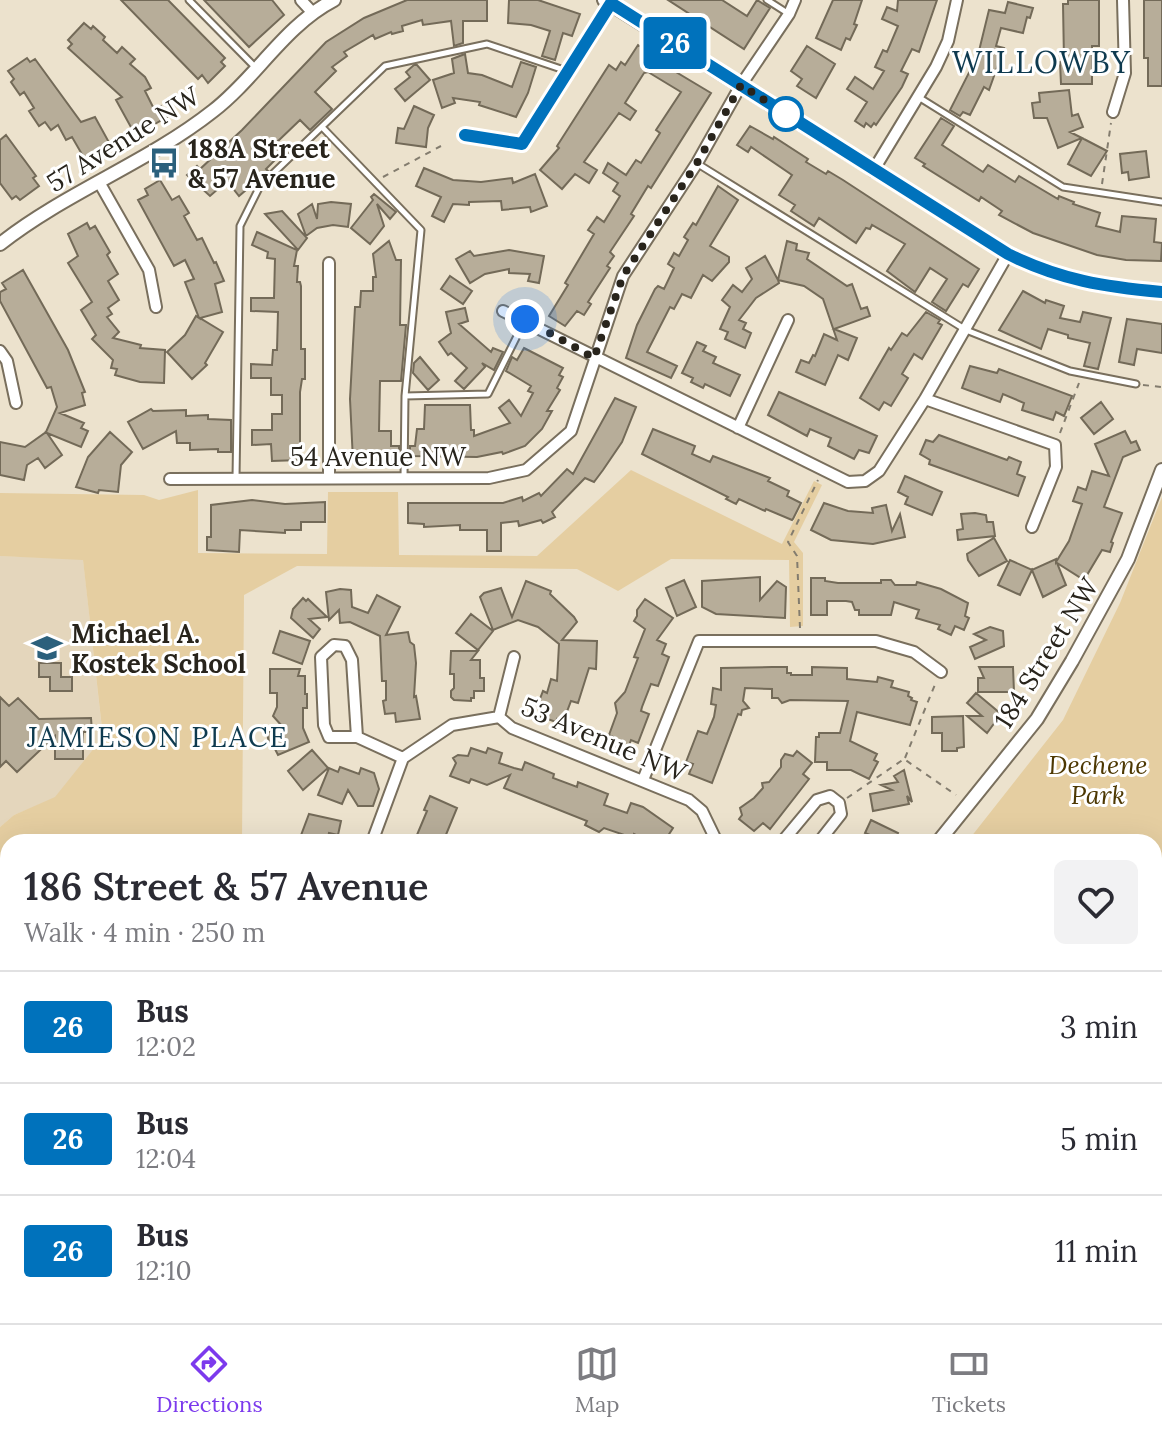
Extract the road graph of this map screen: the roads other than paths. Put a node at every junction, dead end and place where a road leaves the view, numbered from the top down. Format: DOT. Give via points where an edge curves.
graph roads {
  1 [pos="189,0"];
  2 [pos="301,0"];
  3 [pos="334,0"];
  4 [pos="767,0"];
  5 [pos="795,0"];
  6 [pos="957,0"];
  7 [pos="1123,0"];
  8 [pos="607,2"];
  9 [pos="312,12"];
  10 [pos="789,14"];
  11 [pos="256,67"];
  12 [pos="568,71"];
  13 [pos="741,85"];
  14 [pos="920,98"];
  15 [pos="1113,112"];
  16 [pos="322,127"];
  17 [pos="465,135"];
  18 [pos="697,163"];
  19 [pos="873,171"];
  20 [pos="99,182"];
  21 [pos="1162,202"];
  22 [pos="1,242"];
  23 [pos="1008,254"];
  24 [pos="329,263"];
  25 [pos="1162,292"];
  26 [pos="156,307"];
  27 [pos="503,311"];
  28 [pos="525,319"];
  29 [pos="788,320"];
  30 [pos="966,330"];
  31 [pos="0,351"];
  32 [pos="594,358"];
  33 [pos="1136,384"];
  34 [pos="405,396"];
  35 [pos="925,399"];
  36 [pos="16,403"];
  37 [pos="738,428"];
  38 [pos="1162,470"];
  39 [pos="329,477"];
  40 [pos="236,478"];
  41 [pos="404,478"];
  42 [pos="170,479"];
  43 [pos="1032,527"];
  44 [pos="514,657"];
  45 [pos="941,672"];
  46 [pos="499,717"];
  47 [pos="357,737"];
  48 [pos="403,758"];
  49 [pos="643,780"];
  50 [pos="375,834"];
  51 [pos="713,834"];
  52 [pos="789,834"];
  53 [pos="826,834"];
  54 [pos="944,834"];
  55 [pos="1162,1052"];
  56 [pos="1162,1075"];
  1 -- 11 [label="lane"];
  2 -- 9 [label="street"];
  3 -- 9 [label="street, 57 Avenue NW"];
  4 -- 10 [label="lane"];
  5 -- 10 [label="street"];
  6 -- 14 [label="street" via="948,41"];
  7 -- 15 [label="street" via="1125,73"];
  8 -- 12 [label="street"];
  8 -- 13 [label="street"];
  9 -- 11 [label="street, 57 Avenue NW"];
  10 -- 13 [label="street"];
  11 -- 20 [label="street, 57 Avenue NW" via="215,110"];
  12 -- 16 [label="lane" via="487,44 385,66"];
  12 -- 17 [label="street" via="522,144"];
  13 -- 18 [label="street"];
  13 -- 19 [label="street"];
  14 -- 19 [label="street"];
  14 -- 21 [label="lane" via="1063,187"];
  16 -- 34 [label="lane" via="421,230"];
  16 -- 40 [label="lane" via="260,186 240,226"];
  18 -- 30 [label="lane"];
  18 -- 32 [label="street" via="623,276"];
  19 -- 23 [label="street"];
  20 -- 22 [label="street, 57 Avenue NW"];
  20 -- 26 [label="street" via="149,270"];
  23 -- 25 [label="street" via="1065,278"];
  23 -- 30 [label="street"];
  24 -- 39 [label="street"];
  27 -- 28 [label="street"];
  28 -- 32 [label="street"];
  28 -- 34 [label="lane" via="488,394"];
  29 -- 37 [label="street"];
  30 -- 33 [label="lane" via="1082,374"];
  30 -- 35 [label="street"];
  31 -- 36 [label="street"];
  32 -- 37 [label="street"];
  32 -- 41 [label="street, 54 Avenue NW" via="571,431 526,470 489,478"];
  34 -- 41 [label="lane"];
  35 -- 37 [label="street" via="879,471 865,481 848,482"];
  35 -- 43 [label="street" via="1055,445 1056,467"];
  38 -- 54 [label="street, 184 Street NW" via="1128,559 1072,661 1037,719"];
  39 -- 40 [label="street, 54 Avenue NW"];
  39 -- 41 [label="street, 54 Avenue NW"];
  40 -- 42 [label="street, 54 Avenue NW"];
  44 -- 46 [label="street, 53 Avenue NW"];
  45 -- 49 [label="street" via="914,652 876,641 699,641"];
  46 -- 48 [label="street, 53 Avenue NW" via="452,725"];
  46 -- 49 [label="street, 53 Avenue NW" via="512,728"];
  47 -- 47 [label="street" via="352,660 345,646 334,645 321,657 324,725 329,737"];
  47 -- 48 [label="street"];
  48 -- 50 [label="street"];
  49 -- 51 [label="street, 53 Avenue NW" via="689,800 702,811"];
  52 -- 53 [label="street" via="821,798 830,796 839,803 839,818"];
  55 -- 56 [label="street"];
}
